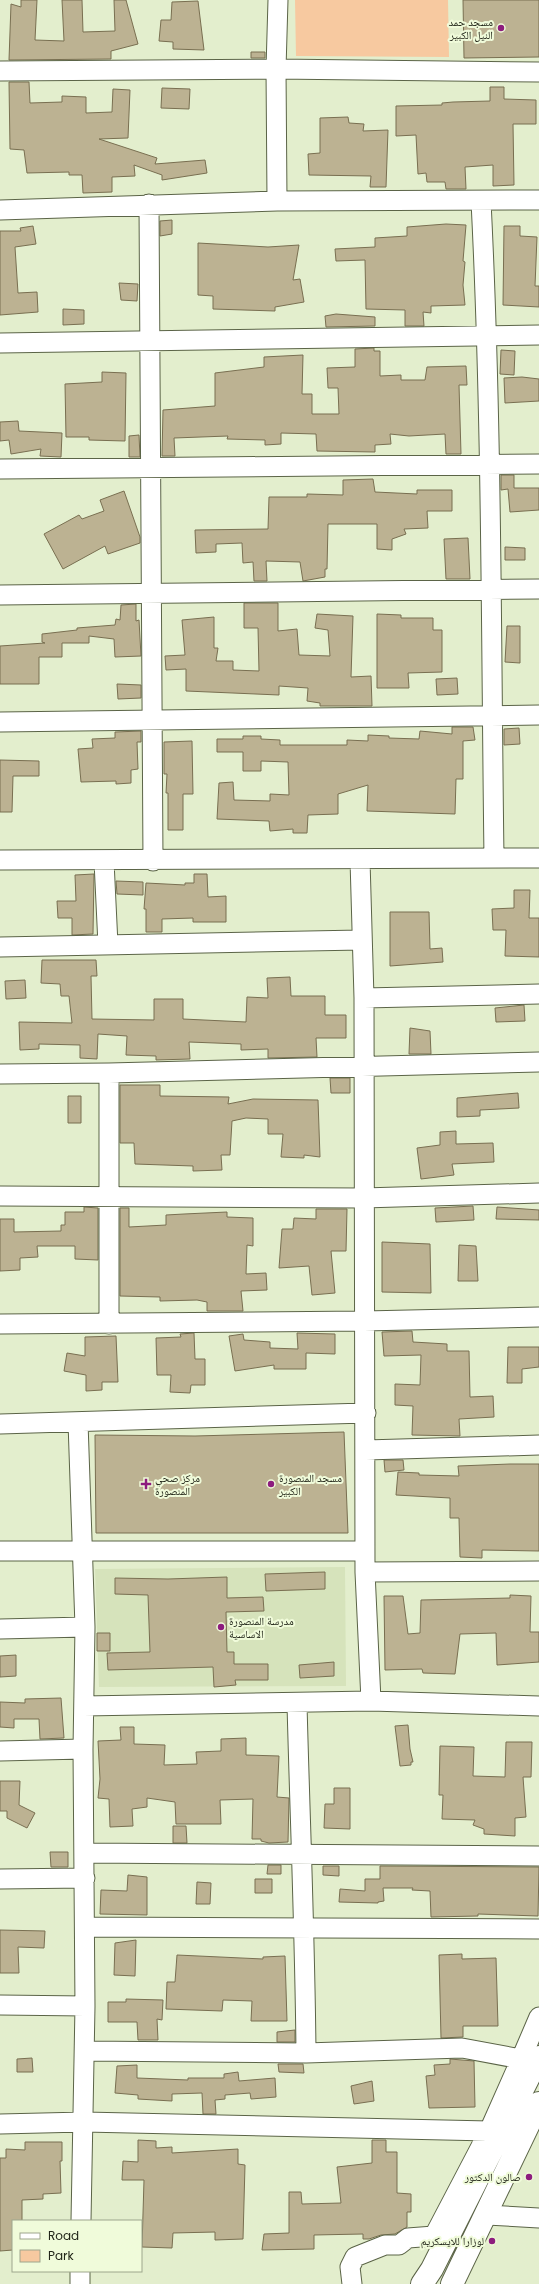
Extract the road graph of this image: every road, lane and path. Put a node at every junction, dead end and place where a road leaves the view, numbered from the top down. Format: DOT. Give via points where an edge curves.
graph roads {
  1 [pos="278,0"];
  2 [pos="276,69"];
  3 [pos="0,72"];
  4 [pos="539,72"];
  5 [pos="539,200"];
  6 [pos="277,201"];
  7 [pos="481,201"];
  8 [pos="149,204"];
  9 [pos="0,210"];
  10 [pos="488,335"];
  11 [pos="539,335"];
  12 [pos="149,342"];
  13 [pos="0,343"];
  14 [pos="539,464"];
  15 [pos="491,465"];
  16 [pos="0,469"];
  17 [pos="150,469"];
  18 [pos="539,588"];
  19 [pos="491,589"];
  20 [pos="150,593"];
  21 [pos="0,595"];
  22 [pos="539,715"];
  23 [pos="492,716"];
  24 [pos="152,720"];
  25 [pos="0,722"];
  26 [pos="494,858"];
  27 [pos="539,858"];
  28 [pos="0,860"];
  29 [pos="154,860"];
  30 [pos="360,860"];
  31 [pos="104,861"];
  32 [pos="361,940"];
  33 [pos="108,945"];
  34 [pos="0,948"];
  35 [pos="539,994"];
  36 [pos="364,998"];
  37 [pos="539,1062"];
  38 [pos="363,1066"];
  39 [pos="109,1073"];
  40 [pos="0,1074"];
  41 [pos="539,1194"];
  42 [pos="0,1196"];
  43 [pos="110,1196"];
  44 [pos="363,1198"];
  45 [pos="539,1317"];
  46 [pos="364,1321"];
  47 [pos="0,1324"];
  48 [pos="109,1324"];
  49 [pos="366,1413"];
  50 [pos="78,1422"];
  51 [pos="0,1424"];
  52 [pos="539,1445"];
  53 [pos="366,1450"];
  54 [pos="82,1550"];
  55 [pos="0,1551"];
  56 [pos="365,1551"];
  57 [pos="539,1571"];
  58 [pos="365,1572"];
  59 [pos="85,1627"];
  60 [pos="0,1629"];
  61 [pos="371,1701"];
  62 [pos="297,1704"];
  63 [pos="84,1706"];
  64 [pos="539,1706"];
  65 [pos="83,1749"];
  66 [pos="0,1751"];
  67 [pos="85,1854"];
  68 [pos="301,1854"];
  69 [pos="539,1856"];
  70 [pos="85,1878"];
  71 [pos="0,1879"];
  72 [pos="85,1927"];
  73 [pos="305,1928"];
  74 [pos="539,1929"];
  75 [pos="0,2005"];
  76 [pos="85,2006"];
  77 [pos="539,2017"];
  78 [pos="85,2051"];
  79 [pos="306,2053"];
  80 [pos="530,2058"];
  81 [pos="539,2104"];
  82 [pos="84,2122"];
  83 [pos="0,2124"];
  84 [pos="489,2131"];
  85 [pos="487,2215"];
  86 [pos="539,2218"];
  87 [pos="81,2220"];
  88 [pos="80,2272"];
  89 [pos="80,2284"];
  90 [pos="352,2284"];
  91 [pos="422,2284"];
  92 [pos="452,2284"];
  1 -- 2 [label="street"];
  2 -- 3 [label="street"];
  2 -- 4 [label="street"];
  2 -- 6 [label="street"];
  5 -- 7 [label="street"];
  6 -- 7 [label="street"];
  6 -- 8 [label="street"];
  7 -- 10 [label="street"];
  8 -- 9 [label="street"];
  8 -- 12 [label="street"];
  10 -- 11 [label="street"];
  10 -- 12 [label="street"];
  10 -- 15 [label="street"];
  12 -- 13 [label="street"];
  12 -- 17 [label="street"];
  14 -- 15 [label="street"];
  15 -- 17 [label="street"];
  15 -- 19 [label="street"];
  16 -- 17 [label="street"];
  17 -- 20 [label="street"];
  18 -- 19 [label="street"];
  19 -- 20 [label="street"];
  19 -- 23 [label="street"];
  20 -- 21 [label="street"];
  20 -- 24 [label="street"];
  22 -- 23 [label="street"];
  23 -- 24 [label="street"];
  23 -- 26 [label="street"];
  24 -- 25 [label="street"];
  24 -- 29 [label="street"];
  26 -- 27 [label="street"];
  26 -- 30 [label="street"];
  28 -- 31 [label="street"];
  29 -- 30 [label="street"];
  29 -- 31 [label="street"];
  30 -- 32 [label="street"];
  31 -- 33 [label="street"];
  32 -- 33 [label="street"];
  32 -- 36 [label="street"];
  33 -- 34 [label="street"];
  35 -- 36 [label="street"];
  36 -- 38 [label="street"];
  37 -- 38 [label="street"];
  38 -- 39 [label="street"];
  38 -- 44 [label="street"];
  39 -- 40 [label="street"];
  39 -- 43 [label="street"];
  41 -- 44 [label="street"];
  42 -- 43 [label="street"];
  43 -- 44 [label="street"];
  43 -- 48 [label="street"];
  44 -- 46 [label="street"];
  45 -- 46 [label="street"];
  46 -- 48 [label="street"];
  46 -- 49 [label="street"];
  47 -- 48 [label="street"];
  49 -- 50 [label="street"];
  49 -- 53 [label="street"];
  50 -- 51 [label="street"];
  50 -- 54 [label="street"];
  52 -- 53 [label="street"];
  53 -- 56 [label="street"];
  54 -- 55 [label="street"];
  54 -- 56 [label="street"];
  54 -- 59 [label="street"];
  56 -- 58 [label="street"];
  57 -- 58 [label="street"];
  58 -- 61 [label="street"];
  59 -- 60 [label="street"];
  59 -- 63 [label="street"];
  61 -- 62 [label="street"];
  61 -- 64 [label="street"];
  62 -- 63 [label="street"];
  62 -- 68 [label="street"];
  63 -- 65 [label="street"];
  65 -- 66 [label="street"];
  65 -- 67 [label="street"];
  67 -- 68 [label="street"];
  67 -- 70 [label="street"];
  68 -- 69 [label="street"];
  68 -- 73 [label="street"];
  70 -- 71 [label="street"];
  70 -- 72 [label="street"];
  72 -- 73 [label="street"];
  72 -- 76 [label="street"];
  73 -- 74 [label="street"];
  73 -- 79 [label="street"];
  75 -- 76 [label="street"];
  76 -- 78 [label="street"];
  77 -- 80 [label="street"];
  78 -- 79 [label="street"];
  78 -- 82 [label="street"];
  79 -- 80 [label="street" via="462,2048"];
  80 -- 84 [label="street"];
  80 -- 91 [label="main road" via="432,2269"];
  81 -- 85 [label="main road"];
  82 -- 83 [label="street"];
  82 -- 84 [label="street"];
  82 -- 87 [label="street"];
  84 -- 90 [label="street" via="434,2236 408,2238 399,2246 385,2246 355,2257 350,2267"];
  85 -- 86 [label="street"];
  85 -- 92 [label="main road"];
  88 -- 89 [label="street"];
}
